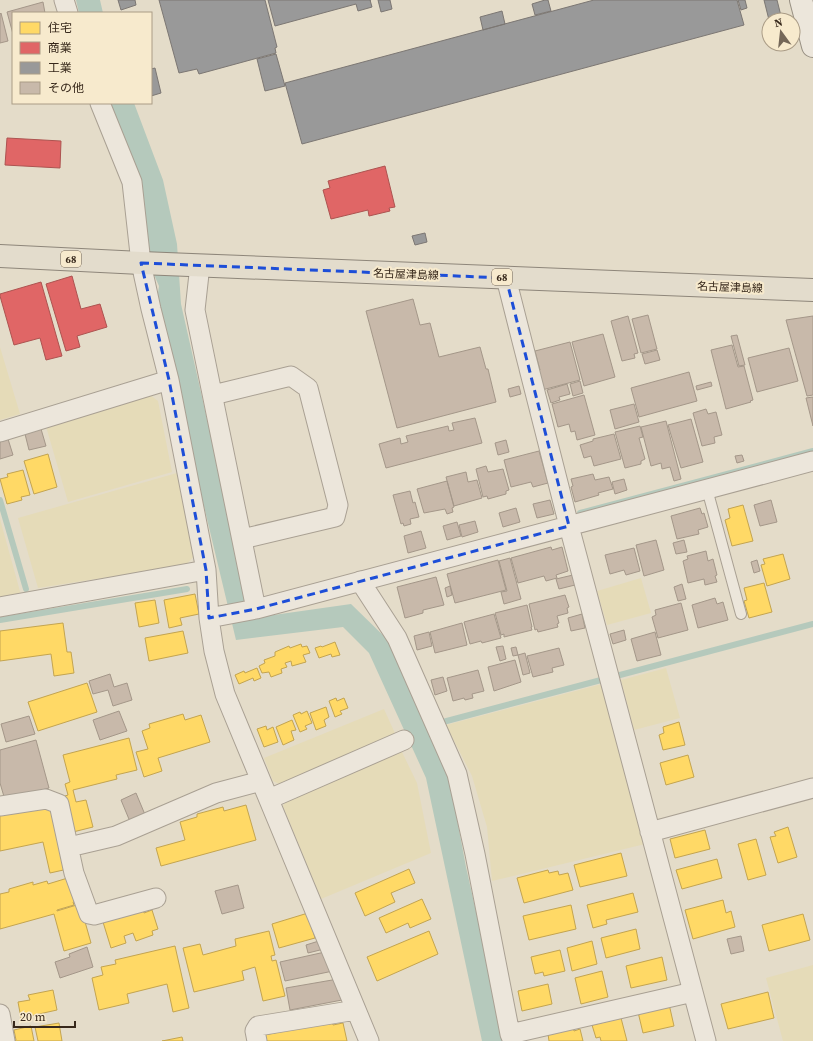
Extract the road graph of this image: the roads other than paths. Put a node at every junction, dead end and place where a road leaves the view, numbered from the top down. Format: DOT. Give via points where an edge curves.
graph roads {
  1 [pos="64,0"];
  2 [pos="801,0"];
  3 [pos="68,12"];
  4 [pos="813,46"];
  5 [pos="100,104"];
  6 [pos="0,256"];
  7 [pos="141,263"];
  8 [pos="195,265"];
  9 [pos="506,278"];
  10 [pos="813,290"];
  11 [pos="169,380"];
  12 [pos="213,395"];
  13 [pos="0,432"];
  14 [pos="813,461"];
  15 [pos="707,489"];
  16 [pos="569,526"];
  17 [pos="242,539"];
  18 [pos="206,570"];
  19 [pos="360,581"];
  20 [pos="0,607"];
  21 [pos="254,609"];
  22 [pos="741,614"];
  23 [pos="213,617"];
  24 [pos="404,740"];
  25 [pos="261,781"];
  26 [pos="813,788"];
  27 [pos="269,800"];
  28 [pos="0,806"];
  29 [pos="650,832"];
  30 [pos="69,847"];
  31 [pos="156,898"];
  32 [pos="692,992"];
  33 [pos="356,1010"];
  34 [pos="512,1037"];
  35 [pos="257,1041"];
  36 [pos="369,1041"];
  37 [pos="706,1041"];
  1 -- 3 [label="street"];
  2 -- 4 [label="main road"];
  5 -- 7 [label="street" via="132,182"];
  6 -- 7 [label="main road, 名古屋津島線 / 68"];
  7 -- 8 [label="main road, 名古屋津島線 / 68"];
  7 -- 11 [label="street"];
  8 -- 9 [label="main road, 名古屋津島線 / 68"];
  8 -- 12 [label="street" via="195,310"];
  9 -- 10 [label="main road, 名古屋津島線 / 68"];
  9 -- 16 [label="street"];
  11 -- 13 [label="street"];
  11 -- 18 [label="street"];
  12 -- 17 [label="street"];
  12 -- 17 [label="street" via="291,376 308,388 338,504 335,517"];
  14 -- 15 [label="street"];
  15 -- 16 [label="street"];
  15 -- 22 [label="lane"];
  16 -- 19 [label="street"];
  16 -- 29 [label="street"];
  17 -- 21 [label="street"];
  18 -- 20 [label="street"];
  18 -- 23 [label="street"];
  19 -- 21 [label="street"];
  19 -- 34 [label="street" via="397,638 457,774"];
  21 -- 23 [label="street"];
  23 -- 25 [label="street" via="214,651 225,694"];
  24 -- 27 [label="street"];
  25 -- 27 [label="street"];
  25 -- 30 [label="street" via="216,793 116,836"];
  26 -- 29 [label="street"];
  27 -- 33 [label="street"];
  28 -- 30 [label="street" via="46,799 59,804"];
  29 -- 32 [label="street"];
  30 -- 31 [label="street" via="74,873 89,914 94,916"];
  32 -- 34 [label="street"];
  32 -- 37 [label="street"];
  33 -- 35 [label="street" via="258,1026 255,1031"];
  33 -- 36 [label="street"];
}
